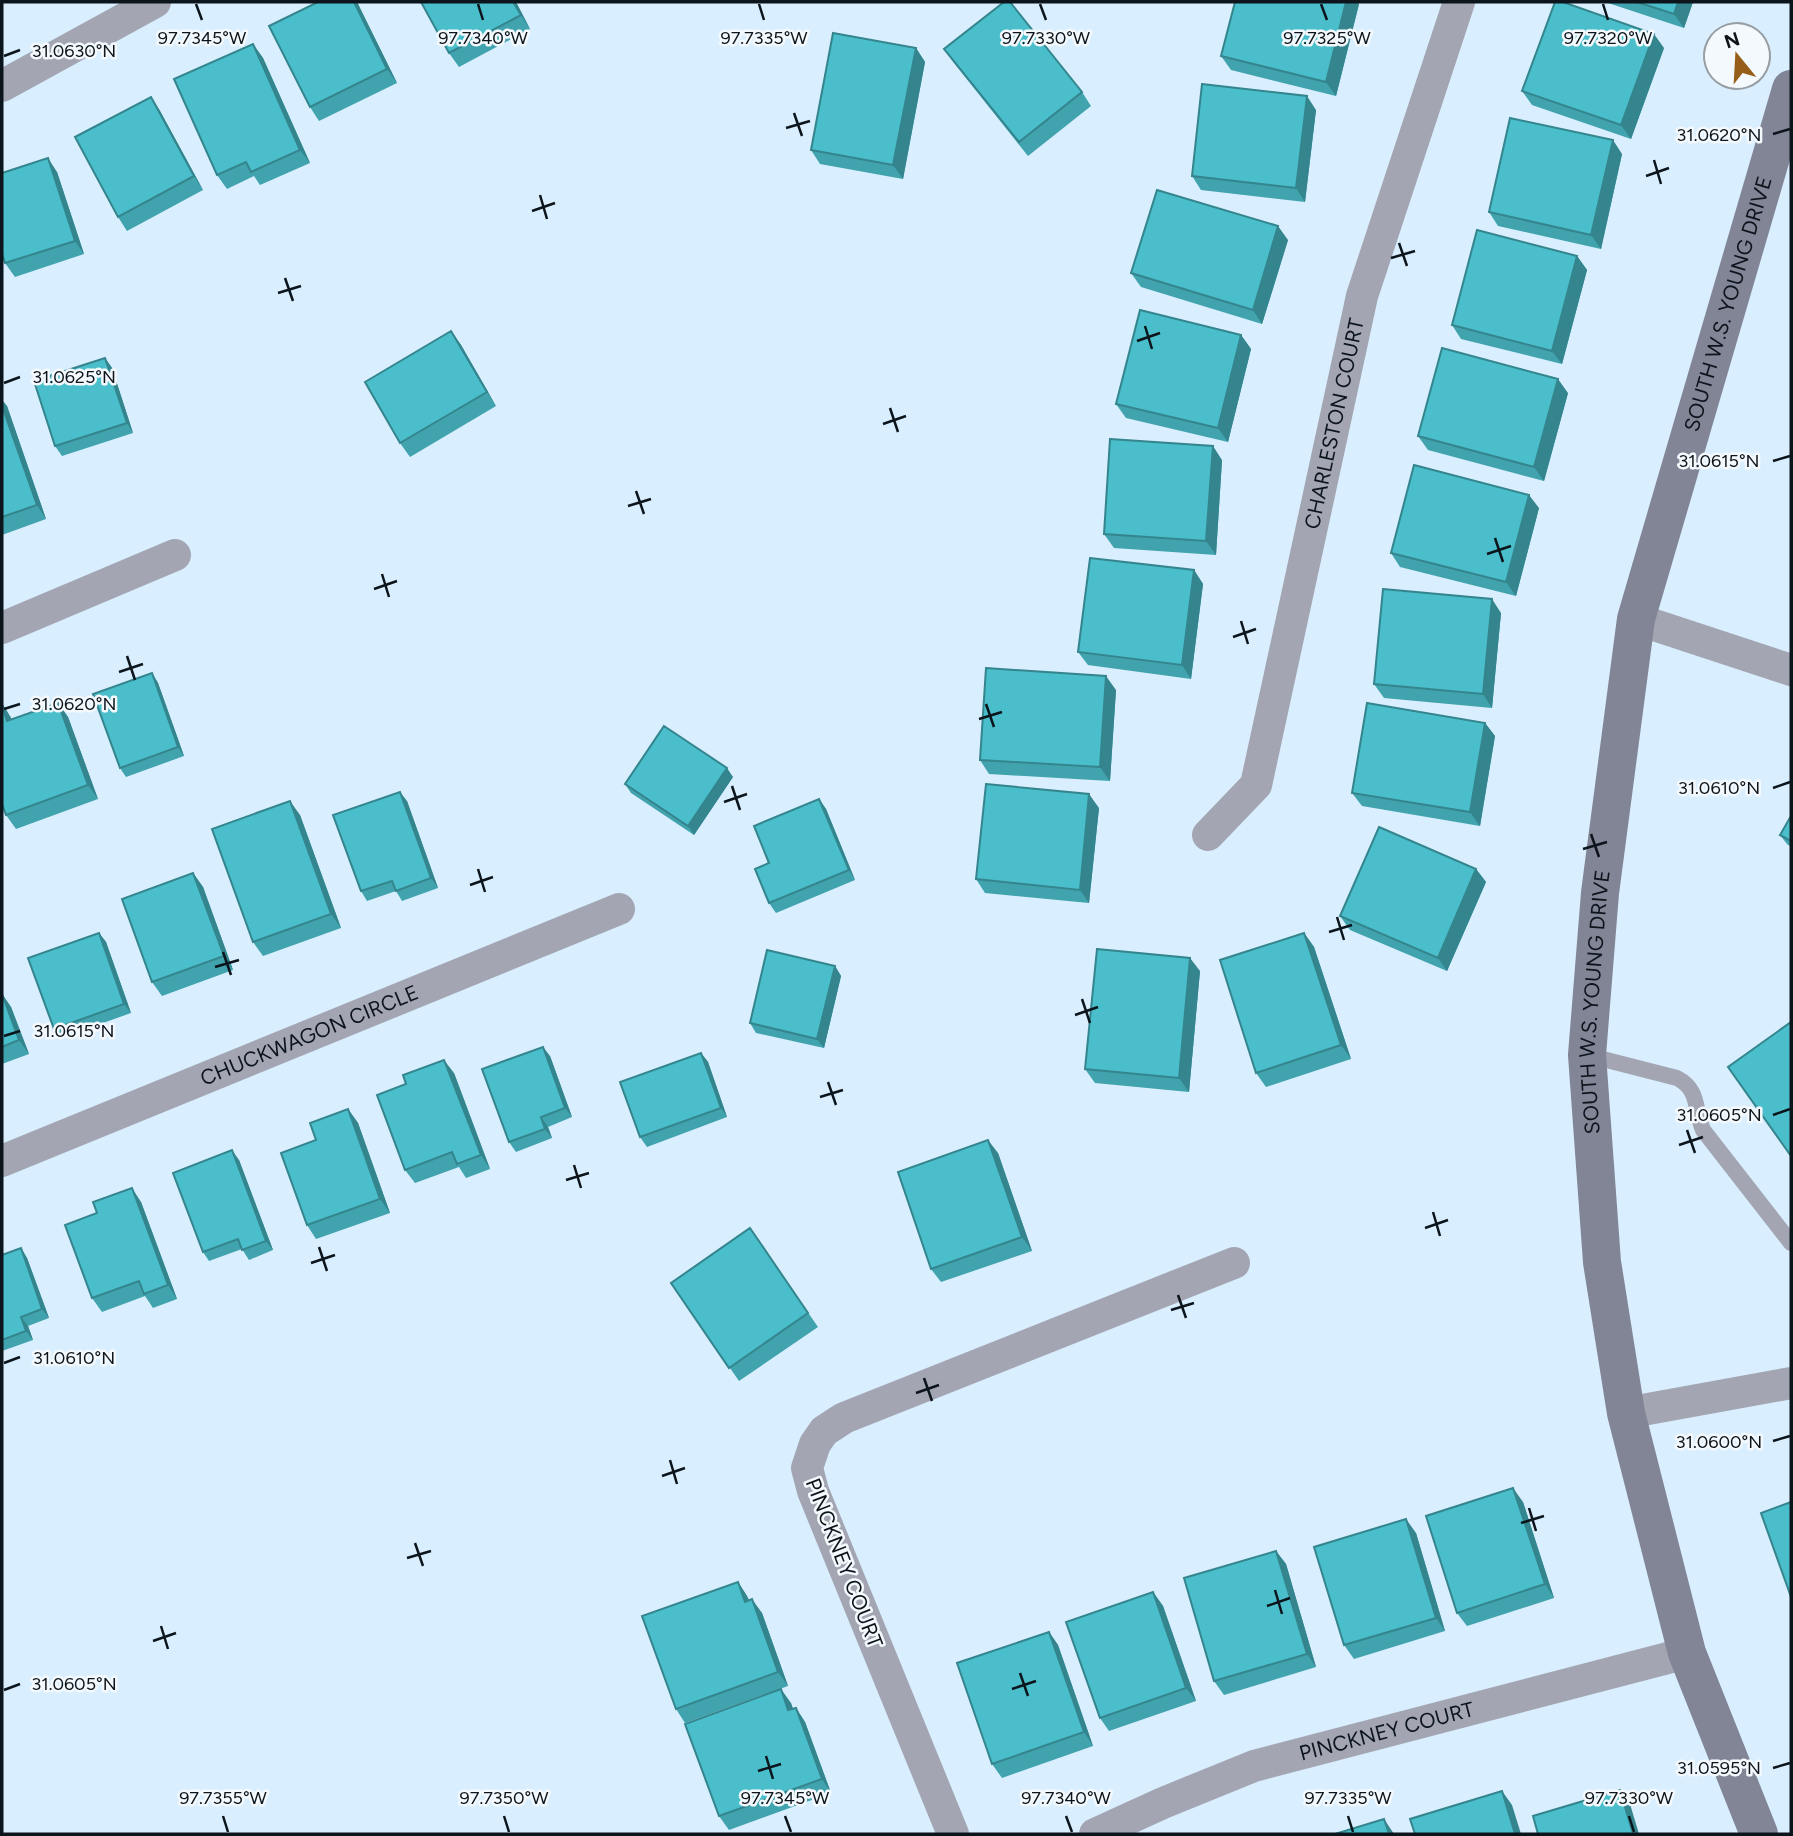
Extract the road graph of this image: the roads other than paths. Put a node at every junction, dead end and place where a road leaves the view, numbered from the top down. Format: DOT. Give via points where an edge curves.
graph roads {
  1 [pos="155,2"];
  2 [pos="1459,2"];
  3 [pos="2,86"];
  4 [pos="1791,89"];
  5 [pos="1785,129"];
  6 [pos="175,555"];
  7 [pos="1636,619"];
  8 [pos="2,628"];
  9 [pos="1791,670"];
  10 [pos="1208,835"];
  11 [pos="619,909"];
  12 [pos="1587,1055"];
  13 [pos="2,1161"];
  14 [pos="1791,1243"];
  15 [pos="1234,1263"];
  16 [pos="1791,1384"];
  17 [pos="1626,1413"];
  18 [pos="1687,1653"];
  19 [pos="953,1834"];
  20 [pos="1095,1834"];
  21 [pos="1759,1834"];
  1 -- 3 [label="street"];
  2 -- 10 [label="street, CHARLESTON COURT" via="1362,296 1256,785"];
  4 -- 5 [label="main road, SOUTH W.S. YOUNG DRIVE"];
  5 -- 7 [label="main road, SOUTH W.S. YOUNG DRIVE"];
  6 -- 8 [label="street"];
  7 -- 9 [label="street"];
  7 -- 12 [label="main road, SOUTH W.S. YOUNG DRIVE" via="1600,893"];
  11 -- 13 [label="street, CHUCKWAGON CIRCLE"];
  12 -- 14 [label="lane" via="1686,1083 1695,1094 1703,1130"];
  12 -- 17 [label="main road, SOUTH W.S. YOUNG DRIVE" via="1602,1262"];
  15 -- 19 [label="street, PINCKNEY COURT" via="844,1418 824,1431 815,1444 807,1468 813,1491"];
  16 -- 17 [label="street"];
  17 -- 18 [label="main road, SOUTH W.S. YOUNG DRIVE"];
  18 -- 20 [label="street, PINCKNEY COURT" via="1254,1766"];
  18 -- 21 [label="main road, SOUTH W.S. YOUNG DRIVE"];
}
